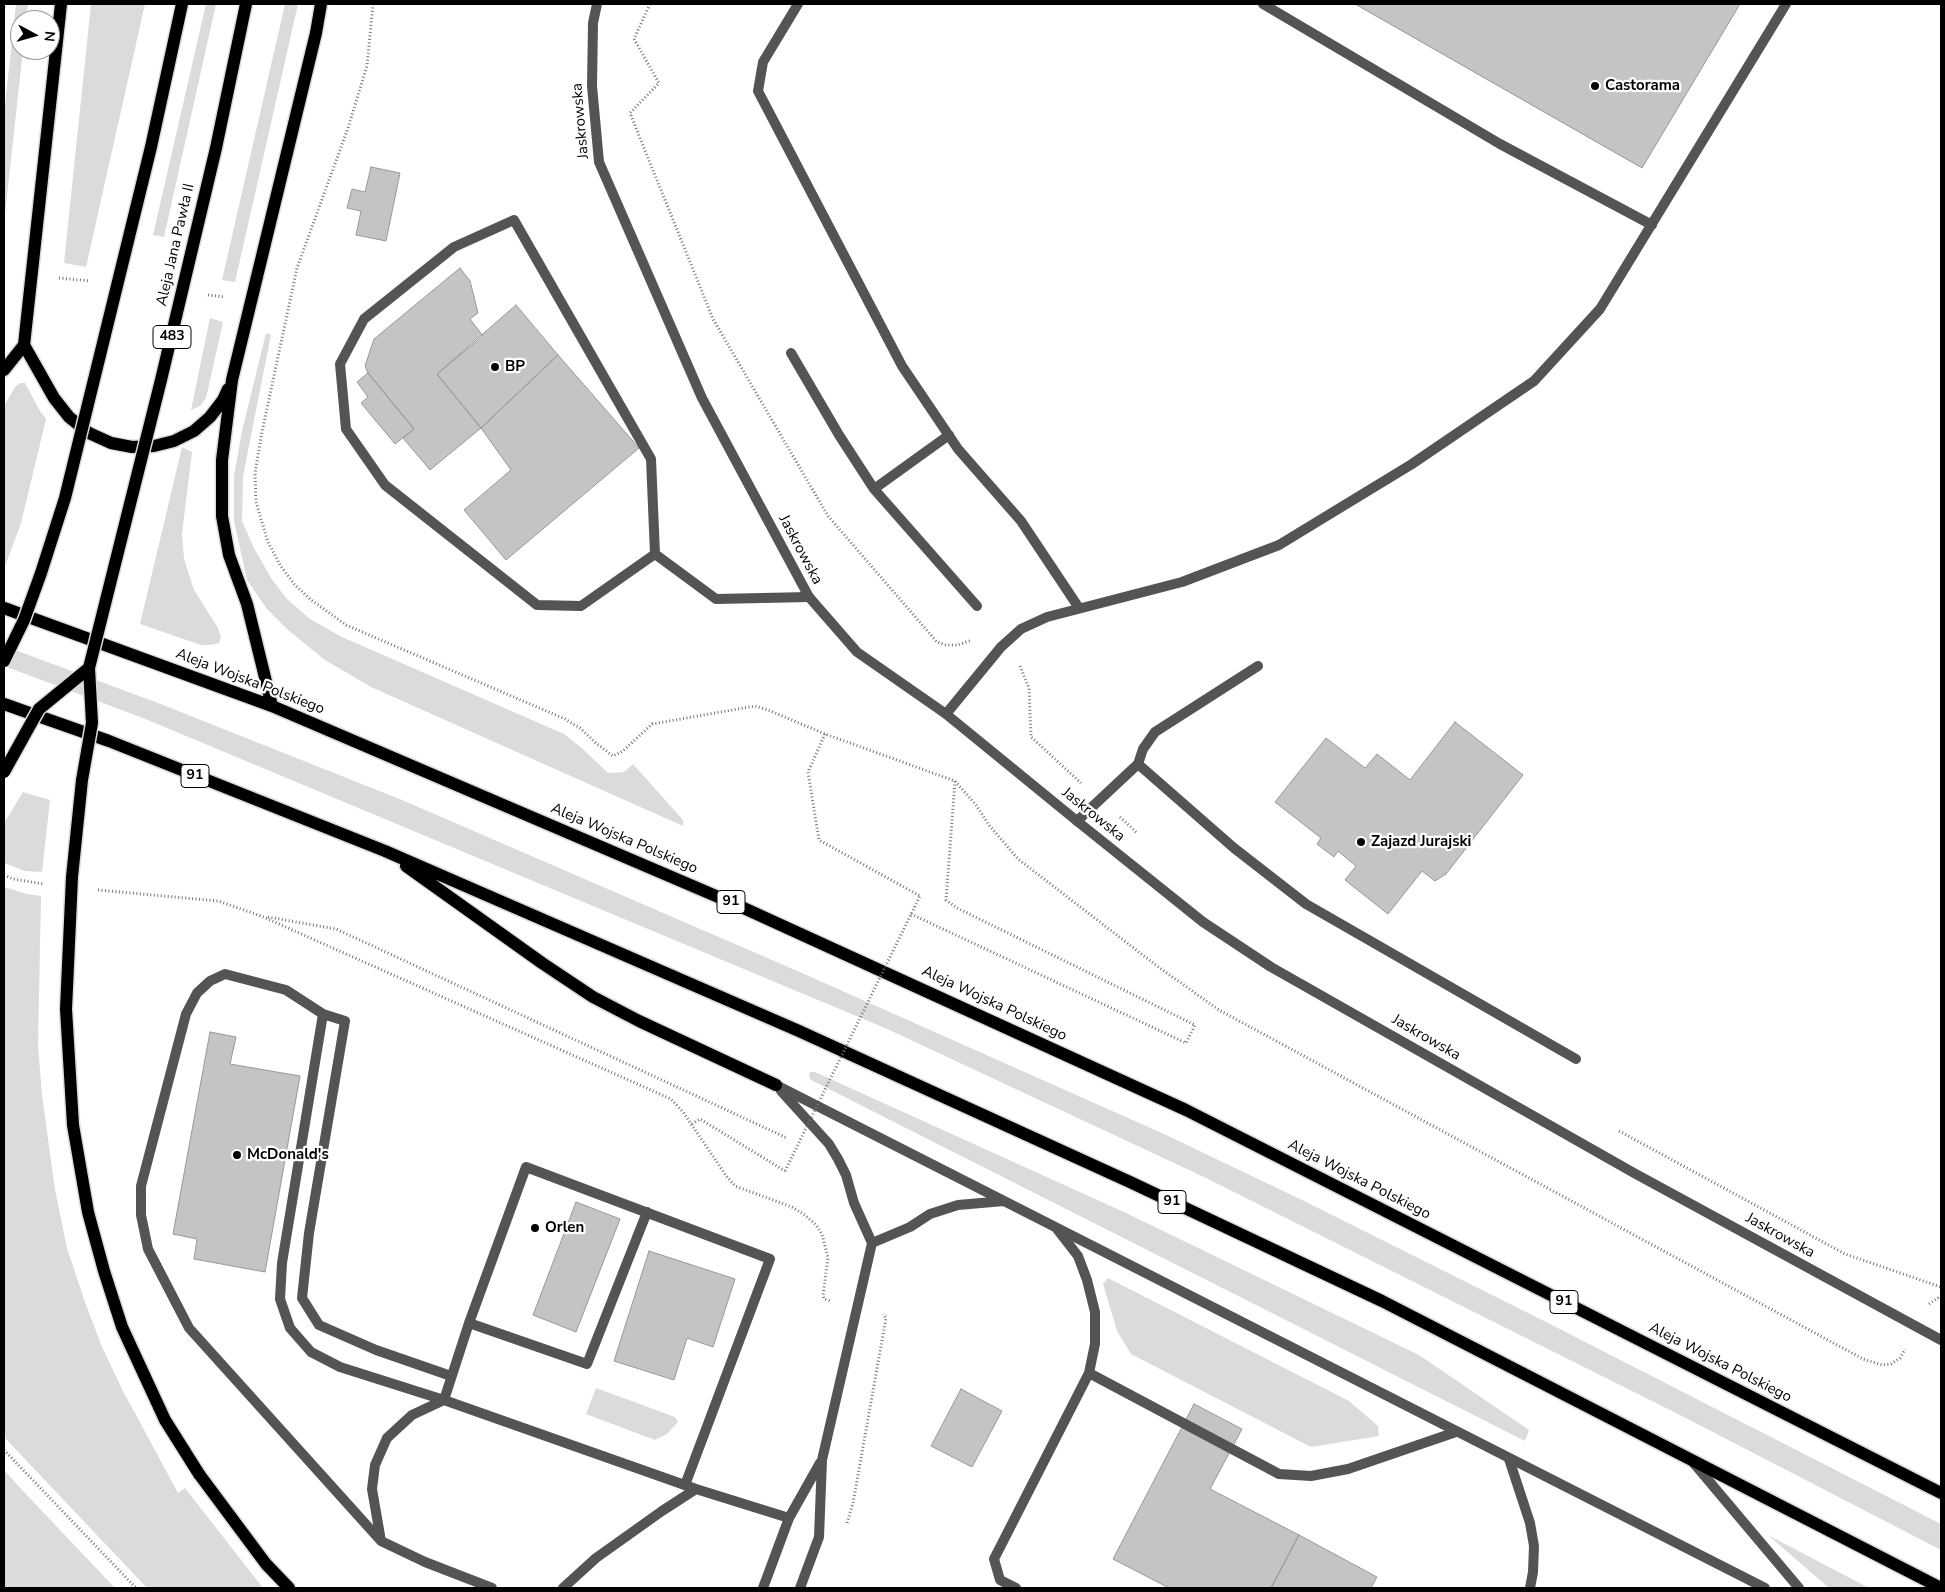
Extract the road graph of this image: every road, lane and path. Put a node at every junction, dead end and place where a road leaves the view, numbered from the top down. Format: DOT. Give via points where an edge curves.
graph roads {
  1 [pos="4,4"];
  2 [pos="60,4"];
  3 [pos="182,4"];
  4 [pos="246,4"];
  5 [pos="321,4"];
  6 [pos="597,4"];
  7 [pos="798,4"];
  8 [pos="1263,4"];
  9 [pos="1786,4"];
  10 [pos="4,8"];
  11 [pos="1652,225"];
  12 [pos="24,345"];
  13 [pos="792,353"];
  14 [pos="4,370"];
  15 [pos="232,380"];
  16 [pos="949,435"];
  17 [pos="874,489"];
  18 [pos="655,554"];
  19 [pos="809,597"];
  20 [pos="977,606"];
  21 [pos="4,608"];
  22 [pos="1079,608"];
  23 [pos="4,661"];
  24 [pos="1258,666"];
  25 [pos="89,668"];
  26 [pos="4,704"];
  27 [pos="272,706"];
  28 [pos="946,714"];
  29 [pos="825,734"];
  30 [pos="623,750"];
  31 [pos="1138,764"];
  32 [pos="4,772"];
  33 [pos="955,781"];
  34 [pos="1077,822"];
  35 [pos="385,851"];
  36 [pos="4,875"];
  37 [pos="52,885"];
  38 [pos="91,890"];
  39 [pos="911,914"];
  40 [pos="261,916"];
  41 [pos="323,1014"];
  42 [pos="1576,1058"];
  43 [pos="776,1085"];
  44 [pos="692,1124"];
  45 [pos="799,1144"];
  46 [pos="1005,1201"];
  47 [pos="647,1212"];
  48 [pos="1057,1229"];
  49 [pos="872,1243"];
  50 [pos="1941,1296"];
  51 [pos="834,1301"];
  52 [pos="1927,1306"];
  53 [pos="875,1311"];
  54 [pos="469,1323"];
  55 [pos="1941,1340"];
  56 [pos="1907,1345"];
  57 [pos="1089,1373"];
  58 [pos="451,1376"];
  59 [pos="439,1399"];
  60 [pos="1456,1432"];
  61 [pos="4,1450"];
  62 [pos="1509,1458"];
  63 [pos="1690,1458"];
  64 [pos="822,1460"];
  65 [pos="685,1485"];
  66 [pos="696,1489"];
  67 [pos="1941,1493"];
  68 [pos="789,1518"];
  69 [pos="846,1527"];
  70 [pos="380,1541"];
  71 [pos="136,1588"];
  72 [pos="289,1588"];
  73 [pos="492,1588"];
  74 [pos="563,1588"];
  75 [pos="763,1588"];
  76 [pos="800,1588"];
  77 [pos="1016,1588"];
  78 [pos="1530,1588"];
  79 [pos="1765,1588"];
  80 [pos="1799,1588"];
  81 [pos="1941,1588"];
  1 -- 10 [label="path"];
  2 -- 12 [label="main road"];
  3 -- 23 [label="main road, bridge" via="151,147 65,498 24,620"];
  4 -- 25 [label="main road, Aleja Jana Pawła II / 483, bridge" via="216,148"];
  5 -- 15 [label="main road"];
  6 -- 19 [label="street, Jaskrowska" via="593,24 592,86 599,162 702,398"];
  7 -- 16 [label="street" via="764,62 758,91 902,366"];
  8 -- 11 [label="street" via="1500,144"];
  9 -- 11 [label="street"];
  11 -- 22 [label="street" via="1600,309 1534,382 1412,464 1279,545 1182,582"];
  12 -- 14 [label="main road"];
  12 -- 15 [label="main road" via="54,398 69,417 88,433 111,443 132,447 167,443 194,431 223,400"];
  13 -- 17 [label="street"];
  15 -- 27 [label="main road" via="222,460 222,516 229,555 247,604"];
  16 -- 17 [label="street"];
  16 -- 22 [label="street" via="1021,522"];
  17 -- 20 [label="street"];
  18 -- 18 [label="street" via="651,459 514,220 454,247 364,319 340,364 346,429 385,485 537,605 581,606"];
  18 -- 19 [label="street" via="716,599"];
  19 -- 28 [label="street, Jaskrowska" via="857,652"];
  21 -- 27 [label="main road, Aleja Wojska Polskiego / 91"];
  22 -- 28 [label="street" via="1020,629 1001,647"];
  24 -- 31 [label="street" via="1155,732 1143,749"];
  25 -- 32 [label="main road, bridge" via="39,709"];
  25 -- 72 [label="main road, Aleja Jana Pawła II, bridge" via="92,723 82,780 72,877 66,1008 73,1125 88,1212 122,1327 165,1420 199,1474 266,1564"];
  26 -- 35 [label="main road, 91" via="109,741"];
  27 -- 67 [label="main road, Aleja Wojska Polskiego / 91" via="737,905 1186,1110"];
  28 -- 34 [label="street, Jaskrowska"];
  29 -- 30 [label="path" via="755,706 652,724"];
  29 -- 33 [label="path"];
  29 -- 39 [label="path, bridge" via="808,772 819,840 920,896"];
  31 -- 34 [label="street"];
  31 -- 42 [label="street" via="1234,848 1306,904"];
  33 -- 39 [label="path" via="946,900 1194,1025 1186,1043"];
  33 -- 56 [label="path" via="1018,859 1219,1010 1862,1359 1882,1365 1891,1364 1900,1358"];
  34 -- 55 [label="street, Jaskrowska" via="1203,922 1271,968 1634,1173"];
  35 -- 43 [label="main road" via="593,997"];
  35 -- 63 [label="main road, 91" via="799,1031 1130,1182 1382,1301"];
  36 -- 37 [label="path" via="13,880"];
  38 -- 40 [label="path" via="218,901"];
  39 -- 45 [label="path, bridge"];
  40 -- 44 [label="path" via="671,1099"];
  40 -- 45 [label="path" via="336,929"];
  41 -- 58 [label="street" via="345,1021 309,1233 302,1298 319,1325 376,1350"];
  41 -- 59 [label="street" via="282,1263 280,1299 290,1328 311,1352 340,1367"];
  41 -- 70 [label="street" via="286,990 225,974 197,993 186,1014 141,1186 141,1215 148,1249 189,1328"];
  43 -- 46 [label="street"];
  43 -- 49 [label="street" via="829,1144 846,1175 854,1204"];
  44 -- 45 [label="path, bridge" via="700,1119 785,1170"];
  44 -- 51 [label="path" via="735,1186 792,1206 816,1225 822,1234 828,1258 823,1295"];
  46 -- 48 [label="street"];
  46 -- 49 [label="street" via="958,1205 930,1214 910,1227"];
  47 -- 54 [label="street" via="587,1364"];
  47 -- 54 [label="street" via="526,1167"];
  47 -- 65 [label="street" via="770,1259"];
  48 -- 57 [label="street" via="1078,1256 1095,1312 1095,1344"];
  48 -- 60 [label="street"];
  49 -- 64 [label="street"];
  50 -- 52 [label="path"];
  53 -- 69 [label="path" via="886,1318"];
  54 -- 58 [label="street"];
  57 -- 60 [label="street" via="1279,1474 1311,1476 1348,1469"];
  57 -- 77 [label="street" via="994,1559 1000,1580"];
  58 -- 59 [label="street"];
  59 -- 65 [label="street"];
  59 -- 70 [label="street" via="412,1415 387,1438 374,1465 372,1489"];
  60 -- 62 [label="street"];
  61 -- 71 [label="path"];
  62 -- 78 [label="street" via="1534,1546"];
  62 -- 79 [label="street"];
  63 -- 80 [label="street"];
  63 -- 81 [label="main road, 91"];
  64 -- 68 [label="street"];
  64 -- 76 [label="street" via="819,1537"];
  65 -- 66 [label="street"];
  66 -- 68 [label="street"];
  66 -- 74 [label="street" via="596,1558"];
  68 -- 75 [label="street"];
  70 -- 73 [label="street"];
}
